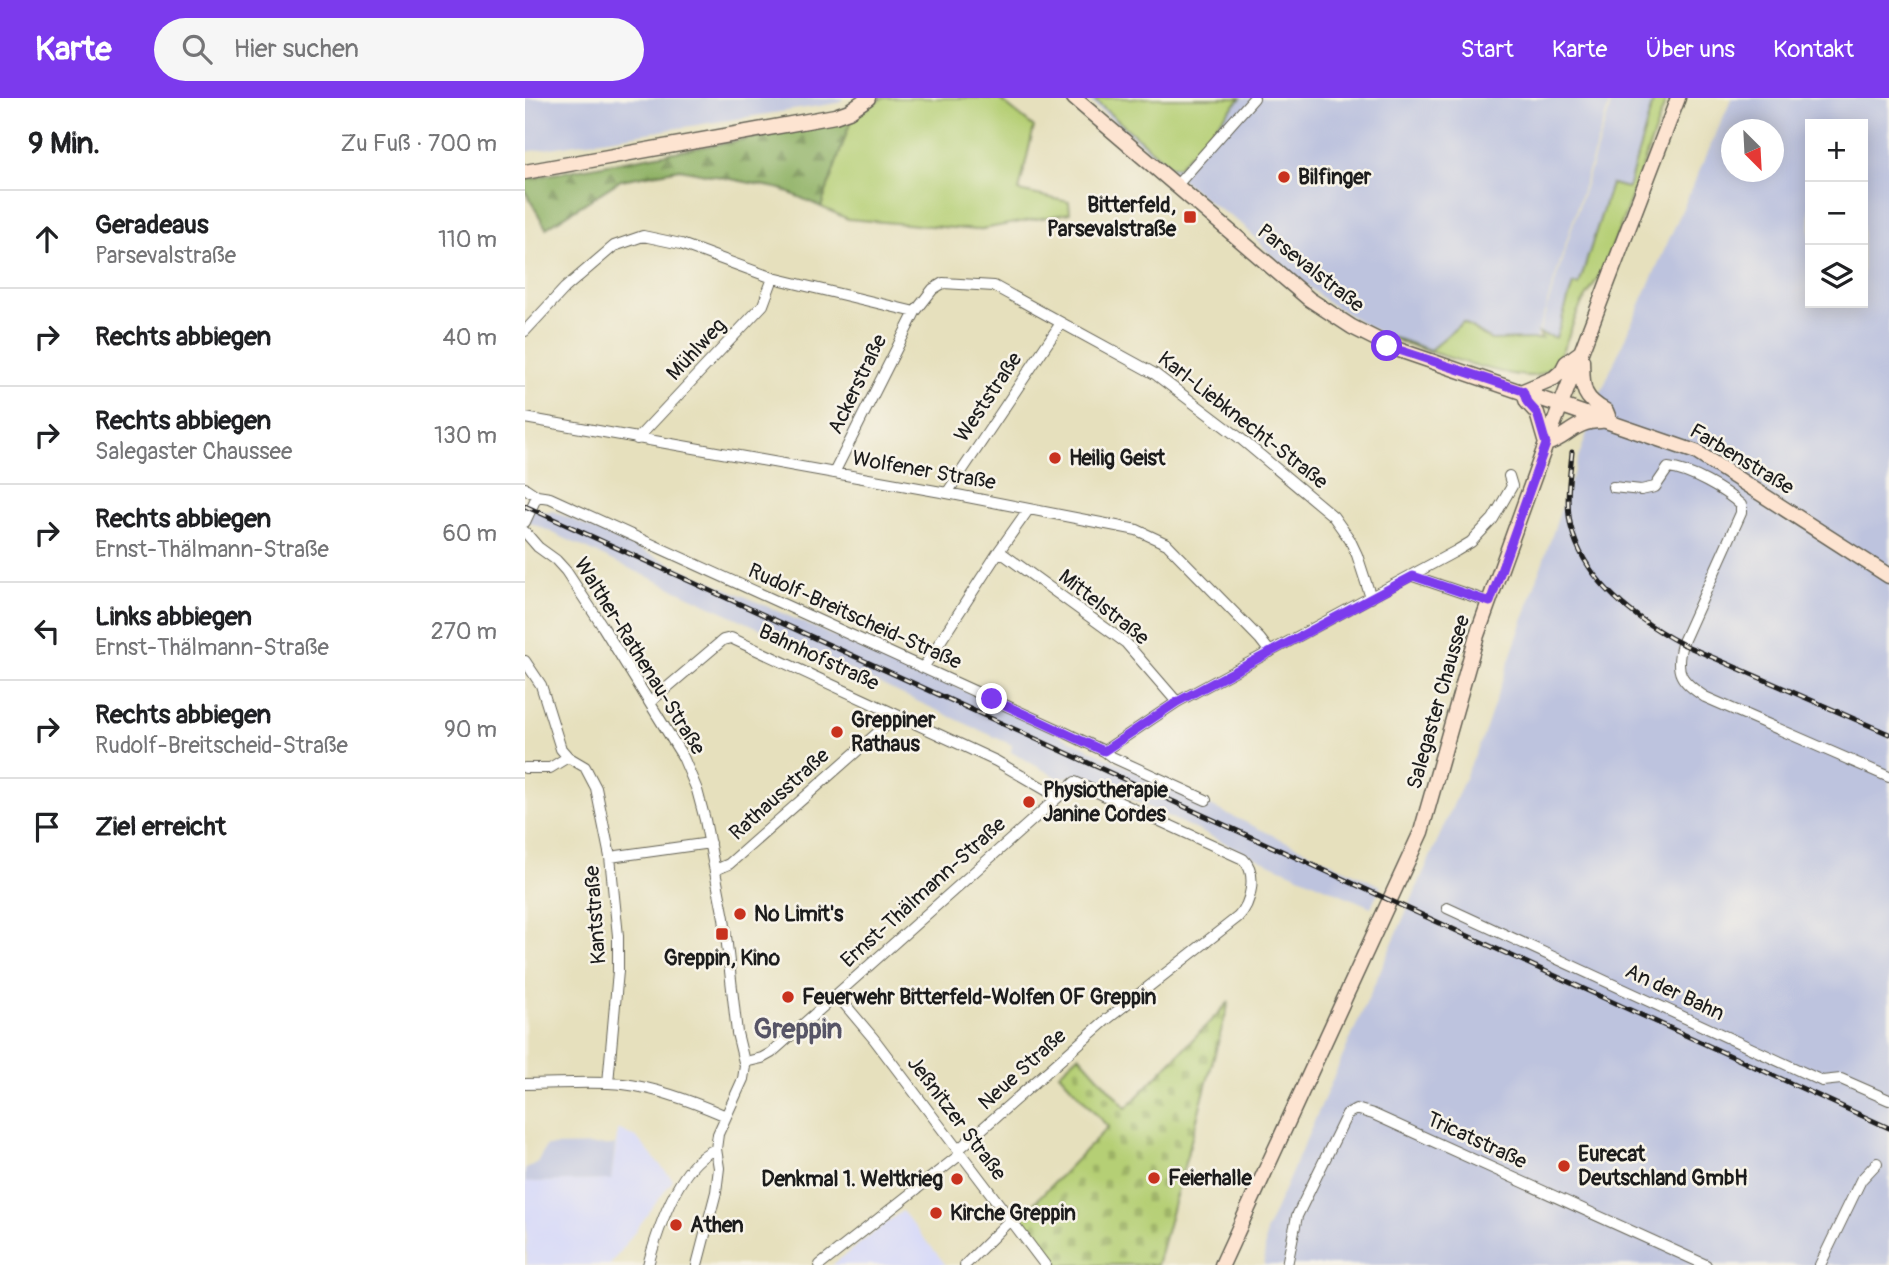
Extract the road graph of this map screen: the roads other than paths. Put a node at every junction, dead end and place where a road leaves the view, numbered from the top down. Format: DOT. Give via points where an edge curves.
graph roads {
  1 [pos="868,98"];
  2 [pos="1075,98"];
  3 [pos="1254,98"];
  4 [pos="1678,98"];
  5 [pos="525,172"];
  6 [pos="1177,186"];
  7 [pos="773,278"];
  8 [pos="915,312"];
  9 [pos="1061,323"];
  10 [pos="525,331"];
  11 [pos="1581,352"];
  12 [pos="1523,391"];
  13 [pos="1561,404"];
  14 [pos="525,418"];
  15 [pos="1609,421"];
  16 [pos="637,439"];
  17 [pos="1546,444"];
  18 [pos="835,474"];
  19 [pos="1510,476"];
  20 [pos="1613,487"];
  21 [pos="525,488"];
  22 [pos="947,493"];
  23 [pos="537,496"];
  24 [pos="1028,510"];
  25 [pos="525,522"];
  26 [pos="525,532"];
  27 [pos="999,551"];
  28 [pos="1413,576"];
  29 [pos="1889,576"];
  30 [pos="1371,598"];
  31 [pos="1490,602"];
  32 [pos="1270,652"];
  33 [pos="525,661"];
  34 [pos="923,668"];
  35 [pos="650,702"];
  36 [pos="1177,702"];
  37 [pos="895,714"];
  38 [pos="1104,751"];
  39 [pos="568,757"];
  40 [pos="525,768"];
  41 [pos="1889,777"];
  42 [pos="1058,797"];
  43 [pos="1206,800"];
  44 [pos="710,843"];
  45 [pos="610,857"];
  46 [pos="715,870"];
  47 [pos="1447,908"];
  48 [pos="837,995"];
  49 [pos="745,1062"];
  50 [pos="608,1083"];
  51 [pos="525,1084"];
  52 [pos="1889,1100"];
  53 [pos="726,1116"];
  54 [pos="716,1149"];
  55 [pos="960,1152"];
  56 [pos="1877,1163"];
  57 [pos="1011,1219"];
  58 [pos="647,1265"];
  59 [pos="697,1265"];
  60 [pos="820,1265"];
  61 [pos="965,1265"];
  62 [pos="1045,1265"];
  63 [pos="1222,1265"];
  64 [pos="1287,1265"];
  65 [pos="1706,1265"];
  66 [pos="1820,1265"];
  1 -- 5 [label="street" via="835,116"];
  2 -- 6 [label="street, Parsevalstraße"];
  3 -- 6 [label="street"];
  4 -- 11 [label="street, Salegaster Chaussee"];
  6 -- 12 [label="street, Parsevalstraße" via="1309,299 1352,327 1396,349"];
  7 -- 8 [label="street"];
  7 -- 10 [label="street" via="681,244 643,236 614,246"];
  7 -- 16 [label="street, Mühlweg" via="763,305"];
  8 -- 9 [label="street, Karl-Liebknecht-Straße" via="943,283 994,286"];
  8 -- 18 [label="street, Ackerstraße"];
  9 -- 22 [label="street, Weststraße"];
  9 -- 30 [label="street, Karl-Liebknecht-Straße" via="1155,374 1324,508 1350,540"];
  11 -- 12 [label="street" via="1554,378"];
  11 -- 13 [label="street, Salegaster Chaussee"];
  11 -- 15 [label="street" via="1583,389 1592,403 1606,411"];
  12 -- 13 [label="street, Parsevalstraße"];
  12 -- 17 [label="street" via="1537,413"];
  13 -- 15 [label="street, Farbenstraße"];
  13 -- 17 [label="street, Salegaster Chaussee"];
  14 -- 16 [label="street, Wolfener Straße"];
  15 -- 17 [label="street" via="1584,423"];
  15 -- 29 [label="street, Farbenstraße" via="1696,452"];
  16 -- 18 [label="street, Wolfener Straße"];
  17 -- 31 [label="street, Salegaster Chaussee"];
  18 -- 22 [label="street, Wolfener Straße"];
  19 -- 28 [label="street" via="1512,486 1504,503 1483,531"];
  20 -- 41 [label="street" via="1641,490 1655,486 1668,468 1681,469 1741,505 1682,644 1680,671 1685,684 1705,697"];
  21 -- 23 [label="street, Rudolf-Breitscheid-Straße"];
  22 -- 24 [label="street, Wolfener Straße"];
  23 -- 25 [label="street"];
  23 -- 34 [label="street, Rudolf-Breitscheid-Straße" via="551,498"];
  24 -- 27 [label="street"];
  24 -- 32 [label="street, Wolfener Straße" via="1137,530 1167,544"];
  26 -- 35 [label="street, Walther-Rathenau-Straße" via="566,571"];
  27 -- 34 [label="street"];
  27 -- 36 [label="street, Mittelstraße" via="1126,643"];
  28 -- 30 [label="street"];
  28 -- 31 [label="street"];
  30 -- 32 [label="street"];
  31 -- 63 [label="street, Salegaster Chaussee" via="1421,832"];
  32 -- 36 [label="street"];
  33 -- 39 [label="street" via="541,685 561,749"];
  34 -- 38 [label="street, Rudolf-Breitscheid-Straße"];
  35 -- 37 [label="street, Bahnhofstraße" via="731,638"];
  35 -- 44 [label="street, Walther-Rathenau-Straße" via="690,773"];
  36 -- 38 [label="street"];
  37 -- 42 [label="street, Bahnhofstraße" via="1012,769"];
  37 -- 46 [label="street, Rathausstraße" via="729,864"];
  38 -- 43 [label="street, Rudolf-Breitscheid-Straße"];
  39 -- 40 [label="street" via="550,768"];
  39 -- 45 [label="street, Kantstraße" via="585,767 596,788"];
  42 -- 48 [label="street, Ernst-Thälmann-Straße"];
  42 -- 55 [label="street, Neue Straße" via="1075,782 1243,859 1251,872 1249,897 1238,917 1106,1020"];
  44 -- 45 [label="street"];
  44 -- 46 [label="street, Walther-Rathenau-Straße"];
  45 -- 50 [label="street, Kantstraße" via="618,971"];
  46 -- 49 [label="street, Walther-Rathenau-Straße"];
  47 -- 52 [label="street, An der Bahn" via="1822,1081 1841,1079"];
  48 -- 49 [label="street, Ernst-Thälmann-Straße" via="771,1053"];
  48 -- 55 [label="street, Jeßnitzer Straße"];
  49 -- 53 [label="street" via="743,1079"];
  50 -- 51 [label="street"];
  50 -- 53 [label="street" via="647,1089"];
  53 -- 54 [label="street"];
  54 -- 58 [label="street" via="701,1157 685,1177 661,1220"];
  54 -- 59 [label="street" via="716,1192"];
  55 -- 57 [label="street, Jeßnitzer Straße"];
  55 -- 60 [label="street, Neue Straße"];
  56 -- 66 [label="street" via="1861,1180"];
  57 -- 61 [label="street"];
  57 -- 62 [label="street, Jeßnitzer Straße"];
  64 -- 65 [label="street, Tricatstraße" via="1297,1216 1347,1114 1356,1109"];
}
